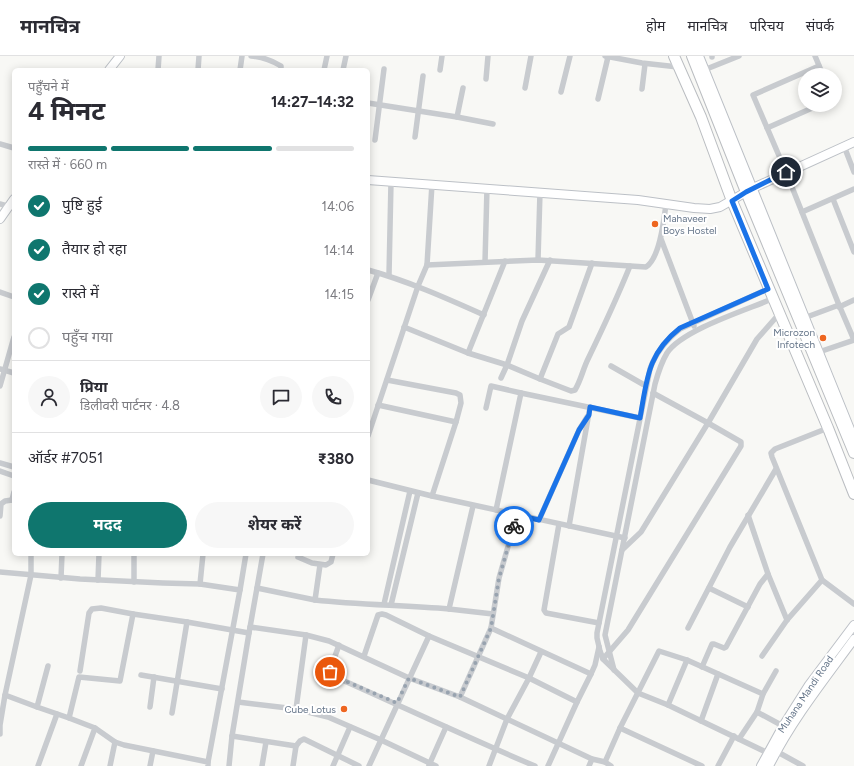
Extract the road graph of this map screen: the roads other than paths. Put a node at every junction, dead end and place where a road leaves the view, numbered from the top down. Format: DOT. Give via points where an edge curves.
graph roads {
  1 [pos="120,56"];
  2 [pos="160,56"];
  3 [pos="199,56"];
  4 [pos="242,56"];
  5 [pos="251,56"];
  6 [pos="327,56"];
  7 [pos="346,56"];
  8 [pos="442,56"];
  9 [pos="488,56"];
  10 [pos="531,56"];
  11 [pos="570,56"];
  12 [pos="607,56"];
  13 [pos="674,56"];
  14 [pos="692,56"];
  15 [pos="699,56"];
  16 [pos="740,56"];
  17 [pos="815,56"];
  18 [pos="645,64"];
  19 [pos="819,66"];
  20 [pos="678,67"];
  21 [pos="111,68"];
  22 [pos="158,68"];
  23 [pos="198,68"];
  24 [pos="240,68"];
  25 [pos="281,68"];
  26 [pos="324,68"];
  27 [pos="343,68"];
  28 [pos="384,69"];
  29 [pos="440,70"];
  30 [pos="704,70"];
  31 [pos="423,76"];
  32 [pos="486,79"];
  33 [pos="463,88"];
  34 [pos="525,88"];
  35 [pos="642,89"];
  36 [pos="561,92"];
  37 [pos="598,99"];
  38 [pos="370,103"];
  39 [pos="379,105"];
  40 [pos="418,111"];
  41 [pos="803,112"];
  42 [pos="457,118"];
  43 [pos="493,124"];
  44 [pos="767,128"];
  45 [pos="415,137"];
  46 [pos="375,140"];
  47 [pos="854,142"];
  48 [pos="0,144"];
  49 [pos="844,146"];
  50 [pos="12,147"];
  51 [pos="786,172"];
  52 [pos="854,172"];
  53 [pos="370,180"];
  54 [pos="392,182"];
  55 [pos="432,184"];
  56 [pos="487,188"];
  57 [pos="854,189"];
  58 [pos="749,190"];
  59 [pos="540,192"];
  60 [pos="833,199"];
  61 [pos="732,201"];
  62 [pos="0,204"];
  63 [pos="666,204"];
  64 [pos="11,207"];
  65 [pos="802,212"];
  66 [pos="0,219"];
  67 [pos="661,239"];
  68 [pos="854,252"];
  69 [pos="538,260"];
  70 [pos="550,260"];
  71 [pos="505,261"];
  72 [pos="485,262"];
  73 [pos="592,263"];
  74 [pos="427,266"];
  75 [pos="630,266"];
  76 [pos="370,271"];
  77 [pos="378,273"];
  78 [pos="389,275"];
  79 [pos="418,286"];
  80 [pos="768,289"];
  81 [pos="0,292"];
  82 [pos="370,295"];
  83 [pos="12,296"];
  84 [pos="772,299"];
  85 [pos="854,300"];
  86 [pos="839,306"];
  87 [pos="779,314"];
  88 [pos="484,315"];
  89 [pos="804,318"];
  90 [pos="692,323"];
  91 [pos="404,327"];
  92 [pos="697,330"];
  93 [pos="854,340"];
  94 [pos="12,342"];
  95 [pos="816,353"];
  96 [pos="468,354"];
  97 [pos="507,365"];
  98 [pos="611,366"];
  99 [pos="2,370"];
  100 [pos="12,372"];
  101 [pos="501,378"];
  102 [pos="387,380"];
  103 [pos="540,380"];
  104 [pos="0,386"];
  105 [pos="646,386"];
  106 [pos="522,393"];
  107 [pos="653,393"];
  108 [pos="378,405"];
  109 [pos="590,407"];
  110 [pos="486,408"];
  111 [pos="589,415"];
  112 [pos="640,418"];
  113 [pos="456,422"];
  114 [pos="708,423"];
  115 [pos="828,428"];
  116 [pos="370,430"];
  117 [pos="853,435"];
  118 [pos="854,452"];
  119 [pos="0,463"];
  120 [pos="12,466"];
  121 [pos="776,470"];
  122 [pos="0,471"];
  123 [pos="12,475"];
  124 [pos="370,481"];
  125 [pos="410,491"];
  126 [pos="418,493"];
  127 [pos="854,494"];
  128 [pos="432,496"];
  129 [pos="12,500"];
  130 [pos="0,503"];
  131 [pos="473,506"];
  132 [pos="496,510"];
  133 [pos="517,515"];
  134 [pos="748,515"];
  135 [pos="0,516"];
  136 [pos="404,518"];
  137 [pos="411,520"];
  138 [pos="539,520"];
  139 [pos="559,524"];
  140 [pos="569,526"];
  141 [pos="616,537"];
  142 [pos="625,538"];
  143 [pos="622,550"];
  144 [pos="31,556"];
  145 [pos="62,556"];
  146 [pos="98,556"];
  147 [pos="134,556"];
  148 [pos="203,556"];
  149 [pos="246,556"];
  150 [pos="263,556"];
  151 [pos="332,556"];
  152 [pos="298,557"];
  153 [pos="320,565"];
  154 [pos="0,572"];
  155 [pos="768,574"];
  156 [pos="31,575"];
  157 [pos="61,578"];
  158 [pos="98,580"];
  159 [pos="822,580"];
  160 [pos="134,582"];
  161 [pos="200,584"];
  162 [pos="256,588"];
  163 [pos="709,588"];
  164 [pos="240,590"];
  165 [pos="315,600"];
  166 [pos="384,604"];
  167 [pos="854,604"];
  168 [pos="391,605"];
  169 [pos="748,607"];
  170 [pos="449,609"];
  171 [pos="133,614"];
  172 [pos="493,614"];
  173 [pos="786,620"];
  174 [pos="187,622"];
  175 [pos="599,623"];
  176 [pos="854,625"];
  177 [pos="250,627"];
  178 [pos="491,628"];
  179 [pos="688,628"];
  180 [pos="232,630"];
  181 [pos="249,633"];
  182 [pos="306,635"];
  183 [pos="429,636"];
  184 [pos="854,639"];
  185 [pos="339,645"];
  186 [pos="599,647"];
  187 [pos="541,652"];
  188 [pos="608,653"];
  189 [pos="364,656"];
  190 [pos="478,656"];
  191 [pos="762,656"];
  192 [pos="603,659"];
  193 [pos="686,660"];
  194 [pos="48,666"];
  195 [pos="702,667"];
  196 [pos="80,670"];
  197 [pos="614,670"];
  198 [pos="776,670"];
  199 [pos="591,674"];
  200 [pos="718,674"];
  201 [pos="141,675"];
  202 [pos="154,677"];
  203 [pos="409,678"];
  204 [pos="529,678"];
  205 [pos="177,681"];
  206 [pos="222,689"];
  207 [pos="638,693"];
  208 [pos="763,694"];
  209 [pos="5,695"];
  210 [pos="460,697"];
  211 [pos="238,702"];
  212 [pos="577,702"];
  213 [pos="397,703"];
  214 [pos="668,705"];
  215 [pos="37,707"];
  216 [pos="150,707"];
  217 [pos="296,709"];
  218 [pos="757,712"];
  219 [pos="172,713"];
  220 [pos="57,714"];
  221 [pos="70,718"];
  222 [pos="507,719"];
  223 [pos="701,721"];
  224 [pos="0,725"];
  225 [pos="783,726"];
  226 [pos="350,727"];
  227 [pos="446,727"];
  228 [pos="95,728"];
  229 [pos="620,728"];
  230 [pos="0,734"];
  231 [pos="232,736"];
  232 [pos="737,738"];
  233 [pos="381,740"];
  234 [pos="115,742"];
  235 [pos="266,742"];
  236 [pos="557,743"];
  237 [pos="296,746"];
  238 [pos="496,750"];
  239 [pos="153,751"];
  240 [pos="772,751"];
  241 [pos="337,756"];
  242 [pos="592,759"];
  243 [pos="605,762"];
  244 [pos="208,764"];
  245 [pos="429,764"];
  246 [pos="38,766"];
  247 [pos="80,766"];
  248 [pos="110,766"];
  249 [pos="150,766"];
  250 [pos="229,766"];
  251 [pos="262,766"];
  252 [pos="293,766"];
  253 [pos="333,766"];
  254 [pos="358,766"];
  255 [pos="369,766"];
  256 [pos="436,766"];
  257 [pos="489,766"];
  258 [pos="535,766"];
  259 [pos="548,766"];
  260 [pos="589,766"];
  261 [pos="612,766"];
  262 [pos="702,766"];
  263 [pos="718,766"];
  264 [pos="761,766"];
  265 [pos="769,766"];
  266 [pos="803,766"];
  1 -- 21 [label="street"];
  2 -- 22 [label="street"];
  3 -- 23 [label="street"];
  4 -- 24 [label="street"];
  5 -- 25 [label="street" via="272,60"];
  6 -- 26 [label="street"];
  7 -- 27 [label="street"];
  8 -- 29 [label="street"];
  9 -- 32 [label="street"];
  10 -- 34 [label="street"];
  11 -- 36 [label="street"];
  12 -- 18 [label="street"];
  12 -- 37 [label="street"];
  13 -- 20 [label="highway"];
  14 -- 58 [label="highway"];
  15 -- 30 [label="street"];
  16 -- 30 [label="street"];
  17 -- 19 [label="street"];
  18 -- 20 [label="street"];
  18 -- 35 [label="street"];
  19 -- 44 [label="street" via="753,95"];
  20 -- 61 [label="highway" via="701,116"];
  28 -- 39 [label="street"];
  30 -- 58 [label="street"];
  31 -- 40 [label="street"];
  33 -- 42 [label="street"];
  38 -- 39 [label="street"];
  39 -- 40 [label="street"];
  39 -- 46 [label="street"];
  40 -- 42 [label="street"];
  40 -- 45 [label="street"];
  41 -- 44 [label="street"];
  42 -- 43 [label="street"];
  44 -- 51 [label="street"];
  47 -- 49 [label="street"];
  48 -- 50 [label="street"];
  49 -- 51 [label="street"];
  49 -- 52 [label="street"];
  51 -- 58 [label="street"];
  51 -- 65 [label="street"];
  53 -- 54 [label="street"];
  54 -- 55 [label="street"];
  54 -- 78 [label="street"];
  55 -- 56 [label="street"];
  55 -- 74 [label="street"];
  56 -- 59 [label="street"];
  56 -- 72 [label="street"];
  57 -- 60 [label="street"];
  58 -- 61 [label="street"];
  58 -- 89 [label="street"];
  58 -- 95 [label="highway"];
  59 -- 63 [label="street"];
  59 -- 69 [label="street"];
  60 -- 65 [label="street"];
  60 -- 68 [label="street"];
  61 -- 63 [label="street" via="710,210"];
  61 -- 80 [label="highway"];
  62 -- 64 [label="street"];
  63 -- 67 [label="street"];
  64 -- 66 [label="street"];
  65 -- 86 [label="street"];
  67 -- 75 [label="street" via="648,266"];
  67 -- 90 [label="street"];
  69 -- 70 [label="street"];
  69 -- 71 [label="street"];
  70 -- 73 [label="street"];
  70 -- 97 [label="street" via="522,321"];
  71 -- 72 [label="street"];
  71 -- 88 [label="street"];
  72 -- 74 [label="street"];
  73 -- 75 [label="street"];
  73 -- 103 [label="street" via="569,327 558,334"];
  74 -- 79 [label="street"];
  75 -- 103 [label="street" via="575,390 571,391"];
  76 -- 77 [label="street"];
  77 -- 78 [label="street"];
  77 -- 82 [label="street"];
  78 -- 79 [label="street"];
  79 -- 88 [label="street"];
  79 -- 91 [label="street"];
  80 -- 84 [label="highway"];
  80 -- 90 [label="street"];
  81 -- 83 [label="street"];
  84 -- 87 [label="highway"];
  84 -- 92 [label="street"];
  85 -- 86 [label="street"];
  86 -- 89 [label="street"];
  86 -- 93 [label="street"];
  87 -- 114 [label="street" via="757,339"];
  87 -- 115 [label="highway"];
  88 -- 96 [label="street"];
  89 -- 95 [label="street"];
  90 -- 92 [label="street"];
  90 -- 105 [label="street" via="680,328 661,347 650,369"];
  91 -- 96 [label="street"];
  91 -- 102 [label="street"];
  92 -- 107 [label="street" via="677,342 668,352 661,364"];
  93 -- 95 [label="street"];
  94 -- 99 [label="street"];
  95 -- 117 [label="street"];
  95 -- 118 [label="highway"];
  96 -- 97 [label="street"];
  97 -- 101 [label="street"];
  97 -- 103 [label="street"];
  98 -- 105 [label="street"];
  99 -- 100 [label="street"];
  99 -- 104 [label="street"];
  102 -- 108 [label="street"];
  102 -- 113 [label="street" via="460,395 461,403"];
  105 -- 112 [label="street"];
  106 -- 109 [label="street"];
  106 -- 110 [label="street" via="491,386"];
  106 -- 132 [label="street"];
  107 -- 114 [label="street"];
  107 -- 142 [label="street"];
  108 -- 113 [label="street"];
  108 -- 116 [label="street"];
  109 -- 111 [label="street"];
  109 -- 112 [label="street"];
  111 -- 138 [label="street" via="579,430"];
  111 -- 140 [label="street"];
  112 -- 141 [label="street"];
  113 -- 128 [label="street"];
  114 -- 143 [label="street" via="641,532"];
  114 -- 188 [label="street" via="741,442 741,446 628,630"];
  115 -- 121 [label="street" via="775,448 771,453"];
  115 -- 127 [label="highway"];
  119 -- 120 [label="street"];
  121 -- 134 [label="street"];
  121 -- 159 [label="street"];
  122 -- 123 [label="street"];
  124 -- 125 [label="street"];
  125 -- 126 [label="street"];
  125 -- 136 [label="street"];
  126 -- 128 [label="street"];
  126 -- 137 [label="street"];
  128 -- 131 [label="street"];
  129 -- 130 [label="street"];
  130 -- 135 [label="street"];
  131 -- 132 [label="street"];
  131 -- 170 [label="street"];
  132 -- 133 [label="street"];
  133 -- 138 [label="street"];
  133 -- 172 [label="street" via="499,578"];
  134 -- 155 [label="street"];
  134 -- 163 [label="street"];
  136 -- 137 [label="street"];
  136 -- 166 [label="street"];
  137 -- 168 [label="street"];
  138 -- 139 [label="street"];
  139 -- 140 [label="street"];
  139 -- 175 [label="street" via="544,610 546,613"];
  140 -- 141 [label="street"];
  141 -- 142 [label="street"];
  141 -- 175 [label="street"];
  142 -- 143 [label="street"];
  143 -- 188 [label="street" via="605,635"];
  144 -- 156 [label="street"];
  145 -- 157 [label="street"];
  146 -- 158 [label="street"];
  147 -- 160 [label="street"];
  148 -- 161 [label="street"];
  149 -- 164 [label="street"];
  150 -- 162 [label="street"];
  151 -- 153 [label="street" via="330,564"];
  152 -- 153 [label="street"];
  153 -- 165 [label="street"];
  154 -- 156 [label="street"];
  155 -- 169 [label="street"];
  155 -- 173 [label="street"];
  156 -- 157 [label="street"];
  156 -- 209 [label="street"];
  157 -- 158 [label="street"];
  158 -- 160 [label="street"];
  159 -- 167 [label="street"];
  159 -- 173 [label="street"];
  160 -- 161 [label="street"];
  161 -- 164 [label="street"];
  162 -- 165 [label="street"];
  162 -- 177 [label="street"];
  163 -- 169 [label="street"];
  163 -- 179 [label="street"];
  164 -- 180 [label="street"];
  165 -- 166 [label="street"];
  166 -- 168 [label="street"];
  168 -- 170 [label="street"];
  169 -- 195 [label="street" via="726,648 712,644"];
  170 -- 172 [label="street"];
  171 -- 174 [label="street"];
  171 -- 196 [label="street" via="101,608 92,609 89,613"];
  171 -- 221 [label="street" via="120,681 79,677"];
  172 -- 178 [label="street"];
  173 -- 191 [label="street"];
  174 -- 180 [label="street"];
  174 -- 205 [label="street"];
  175 -- 186 [label="street"];
  176 -- 225 [label="street, Muhana Mandi Road" via="809,685"];
  177 -- 181 [label="street"];
  177 -- 182 [label="street"];
  178 -- 187 [label="street"];
  178 -- 190 [label="street"];
  180 -- 181 [label="street"];
  180 -- 206 [label="street"];
  181 -- 211 [label="street"];
  182 -- 185 [label="street"];
  182 -- 217 [label="street"];
  183 -- 189 [label="street" via="382,614 378,616"];
  183 -- 190 [label="street"];
  183 -- 203 [label="street"];
  184 -- 240 [label="street"];
  185 -- 189 [label="street"];
  185 -- 213 [label="street" via="330,670 331,675"];
  186 -- 192 [label="street"];
  186 -- 199 [label="street"];
  187 -- 199 [label="street"];
  187 -- 204 [label="street"];
  188 -- 192 [label="street"];
  188 -- 197 [label="street"];
  189 -- 203 [label="street"];
  190 -- 204 [label="street"];
  190 -- 210 [label="street"];
  192 -- 197 [label="street"];
  193 -- 195 [label="street"];
  193 -- 207 [label="street" via="660,651"];
  193 -- 214 [label="street"];
  194 -- 215 [label="street"];
  195 -- 200 [label="street"];
  197 -- 207 [label="street"];
  198 -- 208 [label="street"];
  199 -- 212 [label="street"];
  200 -- 208 [label="street"];
  200 -- 223 [label="street"];
  201 -- 202 [label="street"];
  202 -- 205 [label="street"];
  202 -- 216 [label="street"];
  203 -- 210 [label="street"];
  203 -- 213 [label="street"];
  204 -- 212 [label="street"];
  204 -- 222 [label="street"];
  205 -- 206 [label="street"];
  205 -- 219 [label="street"];
  206 -- 244 [label="street"];
  207 -- 214 [label="street"];
  207 -- 229 [label="street"];
  208 -- 218 [label="street"];
  209 -- 215 [label="street"];
  209 -- 224 [label="street"];
  210 -- 222 [label="street"];
  211 -- 217 [label="street"];
  211 -- 231 [label="street"];
  212 -- 236 [label="street"];
  213 -- 227 [label="street"];
  213 -- 233 [label="street"];
  214 -- 223 [label="street"];
  215 -- 220 [label="street"];
  217 -- 226 [label="street" via="328,717"];
  218 -- 225 [label="street"];
  218 -- 232 [label="street"];
  220 -- 221 [label="street"];
  220 -- 246 [label="street"];
  221 -- 228 [label="street"];
  222 -- 236 [label="street"];
  222 -- 238 [label="street"];
  223 -- 232 [label="street"];
  224 -- 230 [label="street"];
  225 -- 240 [label="street, Muhana Mandi Road"];
  226 -- 233 [label="street"];
  226 -- 241 [label="street"];
  227 -- 238 [label="street"];
  227 -- 245 [label="street"];
  228 -- 234 [label="street"];
  228 -- 247 [label="street"];
  229 -- 243 [label="street"];
  229 -- 262 [label="street"];
  231 -- 235 [label="street"];
  231 -- 250 [label="street"];
  232 -- 240 [label="street"];
  232 -- 263 [label="street"];
  233 -- 245 [label="street"];
  233 -- 255 [label="street"];
  234 -- 239 [label="street"];
  234 -- 248 [label="street"];
  235 -- 237 [label="street"];
  235 -- 251 [label="street"];
  236 -- 242 [label="street"];
  236 -- 259 [label="street"];
  237 -- 241 [label="street" via="304,740"];
  237 -- 252 [label="street"];
  238 -- 257 [label="street"];
  238 -- 258 [label="street"];
  239 -- 244 [label="street"];
  239 -- 249 [label="street"];
  240 -- 264 [label="street, Muhana Mandi Road"];
  240 -- 265 [label="street"];
  240 -- 266 [label="street"];
  241 -- 253 [label="street"];
  241 -- 254 [label="street"];
  242 -- 243 [label="street"];
  242 -- 260 [label="street"];
  243 -- 261 [label="street"];
  245 -- 256 [label="street"];
}
